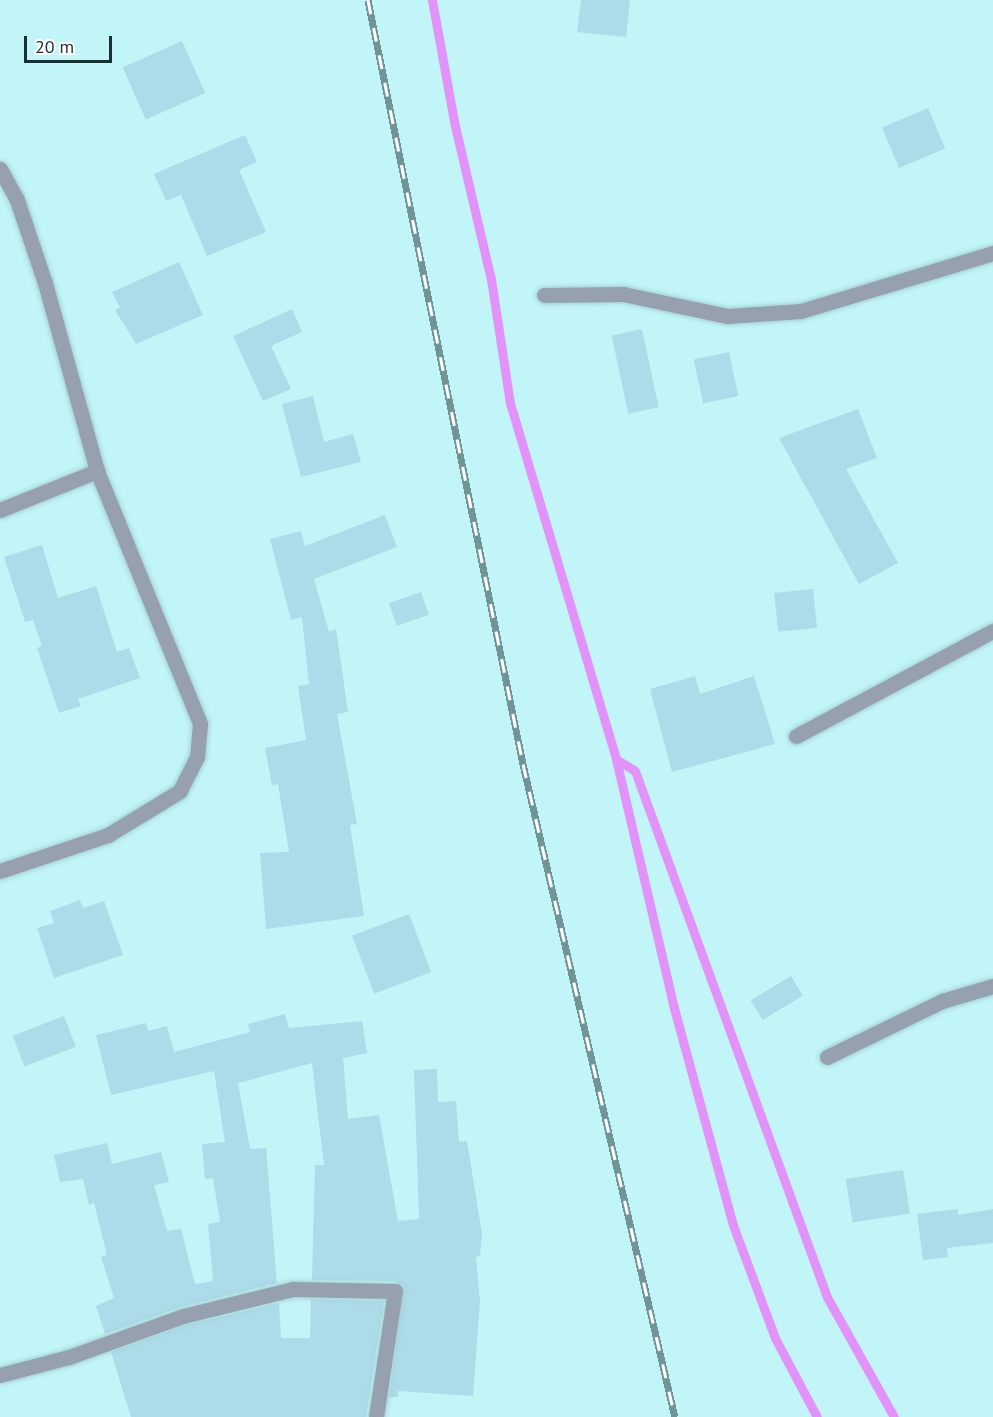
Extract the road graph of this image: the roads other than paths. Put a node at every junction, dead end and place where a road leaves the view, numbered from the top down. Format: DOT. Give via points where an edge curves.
graph roads {
  1 [pos="0,169"];
  2 [pos="993,253"];
  3 [pos="544,296"];
  4 [pos="98,471"];
  5 [pos="0,510"];
  6 [pos="993,631"];
  7 [pos="796,736"];
  8 [pos="0,871"];
  9 [pos="993,986"];
  10 [pos="827,1057"];
  11 [pos="0,1375"];
  12 [pos="376,1417"];
  1 -- 4 [label="street" via="17,200 45,283"];
  2 -- 3 [label="street" via="801,311 728,316 623,294"];
  4 -- 5 [label="street"];
  4 -- 8 [label="street" via="200,724 197,757 180,791 108,835"];
  6 -- 7 [label="street"];
  9 -- 10 [label="street" via="942,1001"];
  11 -- 12 [label="street" via="69,1357 183,1316 293,1289 395,1291"];
}
